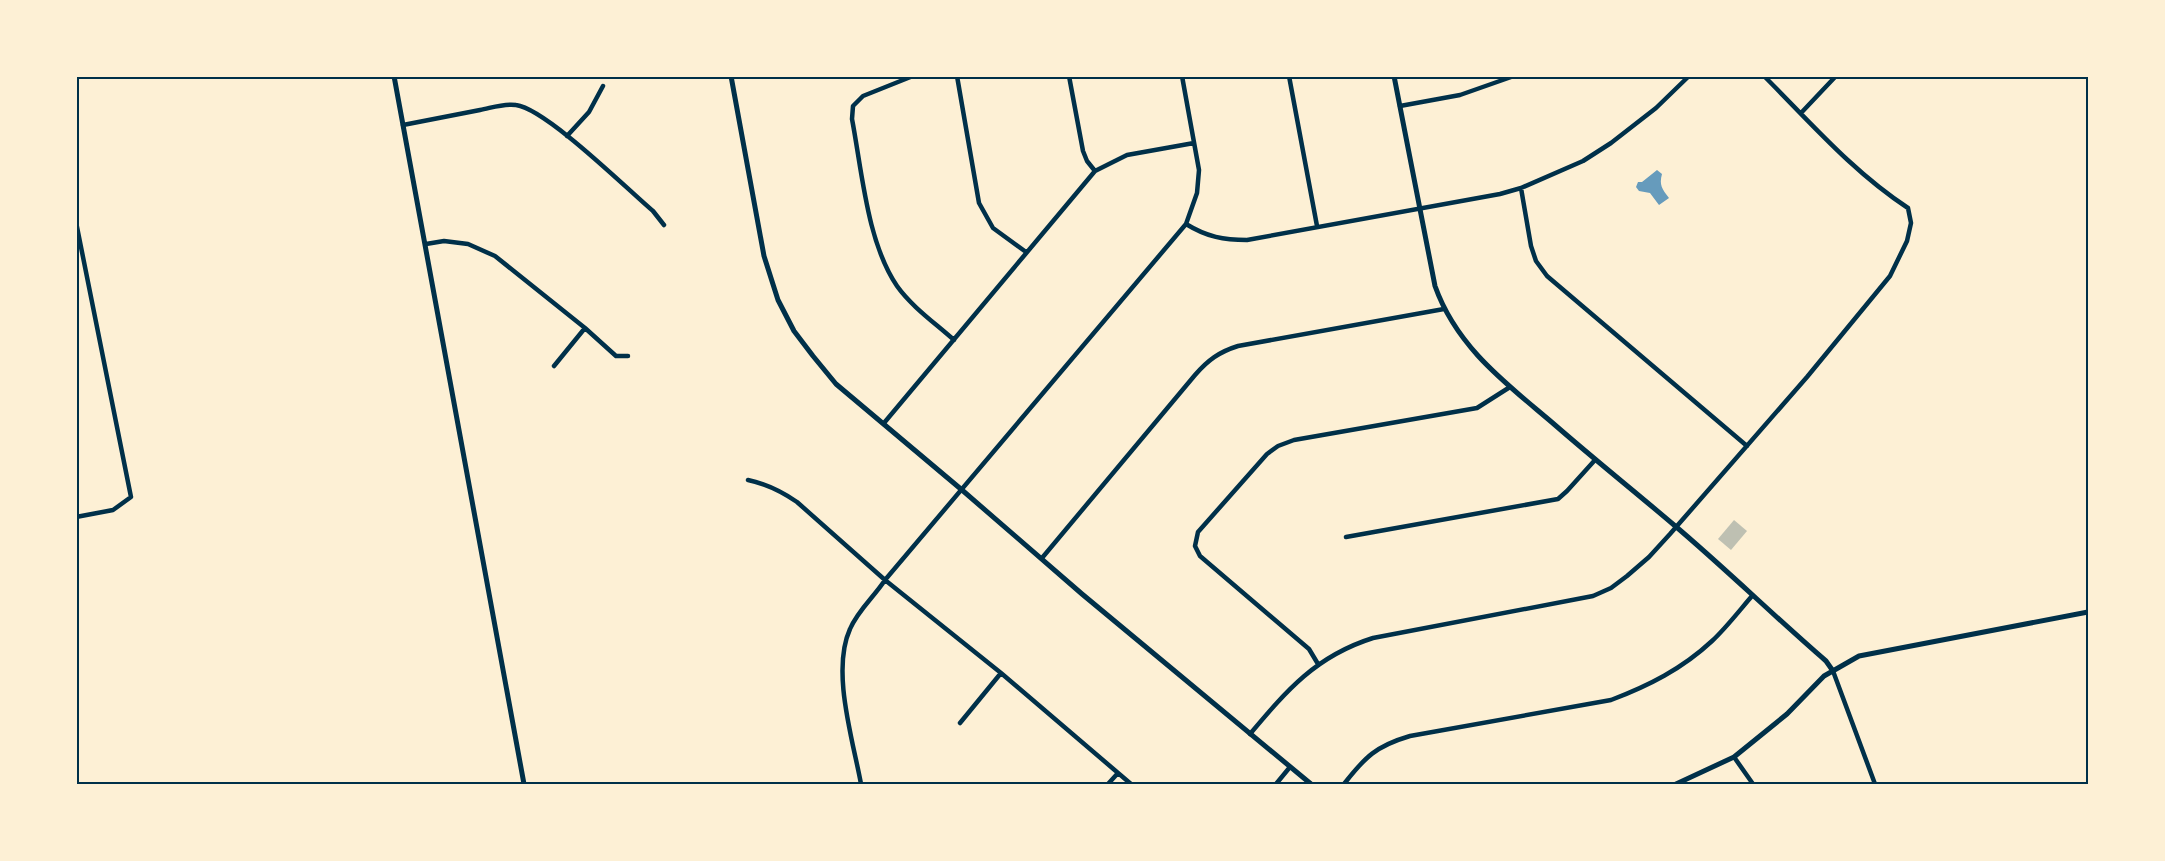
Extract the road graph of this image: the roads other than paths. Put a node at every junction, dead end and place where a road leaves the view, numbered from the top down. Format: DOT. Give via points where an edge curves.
graph roads {
  1 [pos="394,76"];
  2 [pos="731,76"];
  3 [pos="913,76"];
  4 [pos="957,76"];
  5 [pos="1069,76"];
  6 [pos="1182,76"];
  7 [pos="1289,76"];
  8 [pos="1394,76"];
  9 [pos="1514,76"];
  10 [pos="1689,76"];
  11 [pos="1764,76"];
  12 [pos="1836,76"];
  13 [pos="603,86"];
  14 [pos="1400,106"];
  15 [pos="1801,113"];
  16 [pos="403,124"];
  17 [pos="567,136"];
  18 [pos="1194,143"];
  19 [pos="1095,171"];
  20 [pos="1521,188"];
  21 [pos="1420,209"];
  22 [pos="76,222"];
  23 [pos="1186,224"];
  24 [pos="664,225"];
  25 [pos="1317,226"];
  26 [pos="426,244"];
  27 [pos="1026,252"];
  28 [pos="1444,309"];
  29 [pos="585,328"];
  30 [pos="954,340"];
  31 [pos="628,356"];
  32 [pos="554,366"];
  33 [pos="1510,387"];
  34 [pos="884,423"];
  35 [pos="1747,446"];
  36 [pos="1595,460"];
  37 [pos="748,480"];
  38 [pos="962,490"];
  39 [pos="76,517"];
  40 [pos="1676,527"];
  41 [pos="1346,537"];
  42 [pos="1042,558"];
  43 [pos="885,580"];
  44 [pos="1752,596"];
  45 [pos="2088,612"];
  46 [pos="1318,664"];
  47 [pos="1833,671"];
  48 [pos="1001,674"];
  49 [pos="960,723"];
  50 [pos="1250,734"];
  51 [pos="1734,758"];
  52 [pos="1290,767"];
  53 [pos="1118,773"];
  54 [pos="524,784"];
  55 [pos="861,784"];
  56 [pos="1108,784"];
  57 [pos="1131,784"];
  58 [pos="1276,784"];
  59 [pos="1311,784"];
  60 [pos="1344,784"];
  61 [pos="1676,784"];
  62 [pos="1753,784"];
  63 [pos="1875,784"];
  1 -- 16 [label="street"];
  2 -- 34 [label="street" via="764,256 778,300 794,332 836,384"];
  3 -- 30 [label="street" via="863,96 853,106 852,119 875,243 885,266 904,294"];
  4 -- 27 [label="street" via="979,203 993,228"];
  5 -- 19 [label="street" via="1083,151"];
  6 -- 18 [label="street"];
  7 -- 25 [label="street"];
  8 -- 14 [label="street"];
  9 -- 14 [label="street" via="1460,95"];
  10 -- 20 [label="street" via="1611,143"];
  11 -- 15 [label="street"];
  12 -- 15 [label="street"];
  13 -- 17 [label="street" via="589,112"];
  14 -- 21 [label="street"];
  15 -- 35 [label="street" via="1855,169 1908,208 1911,223 1890,276"];
  16 -- 17 [label="street" via="518,105 537,113"];
  16 -- 26 [label="street"];
  17 -- 24 [label="street"];
  18 -- 19 [label="street" via="1127,155"];
  18 -- 23 [label="street" via="1197,193"];
  19 -- 27 [label="street"];
  20 -- 21 [label="street"];
  20 -- 35 [label="street" via="1531,246 1547,276"];
  21 -- 25 [label="street"];
  21 -- 28 [label="street" via="1435,286"];
  22 -- 39 [label="street" via="131,497 113,510"];
  23 -- 25 [label="street" via="1226,240 1247,240"];
  23 -- 38 [label="street"];
  26 -- 29 [label="street" via="452,241 486,250"];
  26 -- 54 [label="street"];
  27 -- 30 [label="street"];
  28 -- 33 [label="street" via="1472,351"];
  28 -- 42 [label="street" via="1221,352 1207,361"];
  29 -- 31 [label="street" via="616,356"];
  29 -- 32 [label="street"];
  30 -- 34 [label="street"];
  33 -- 36 [label="street"];
  33 -- 46 [label="street" via="1477,408 1278,446 1198,532 1195,546 1200,556 1310,649"];
  34 -- 38 [label="street"];
  35 -- 40 [label="street"];
  36 -- 40 [label="street"];
  36 -- 41 [label="street" via="1558,499"];
  37 -- 43 [label="street" via="784,493"];
  38 -- 42 [label="street"];
  38 -- 43 [label="street"];
  40 -- 44 [label="street"];
  40 -- 46 [label="street" via="1627,576 1593,596 1373,638"];
  42 -- 50 [label="street"];
  43 -- 48 [label="street"];
  43 -- 55 [label="street" via="850,628 843,648 842,680"];
  44 -- 47 [label="street"];
  44 -- 60 [label="street" via="1712,642 1669,674 1640,689 1611,700 1390,742 1364,758"];
  45 -- 47 [label="street" via="1878,651 1859,656"];
  46 -- 50 [label="street" via="1282,695"];
  47 -- 51 [label="street"];
  47 -- 63 [label="street"];
  48 -- 49 [label="street"];
  48 -- 53 [label="street"];
  50 -- 52 [label="street"];
  51 -- 61 [label="street"];
  51 -- 62 [label="street"];
  52 -- 58 [label="street"];
  52 -- 59 [label="street"];
  53 -- 56 [label="street"];
  53 -- 57 [label="street"];
}
